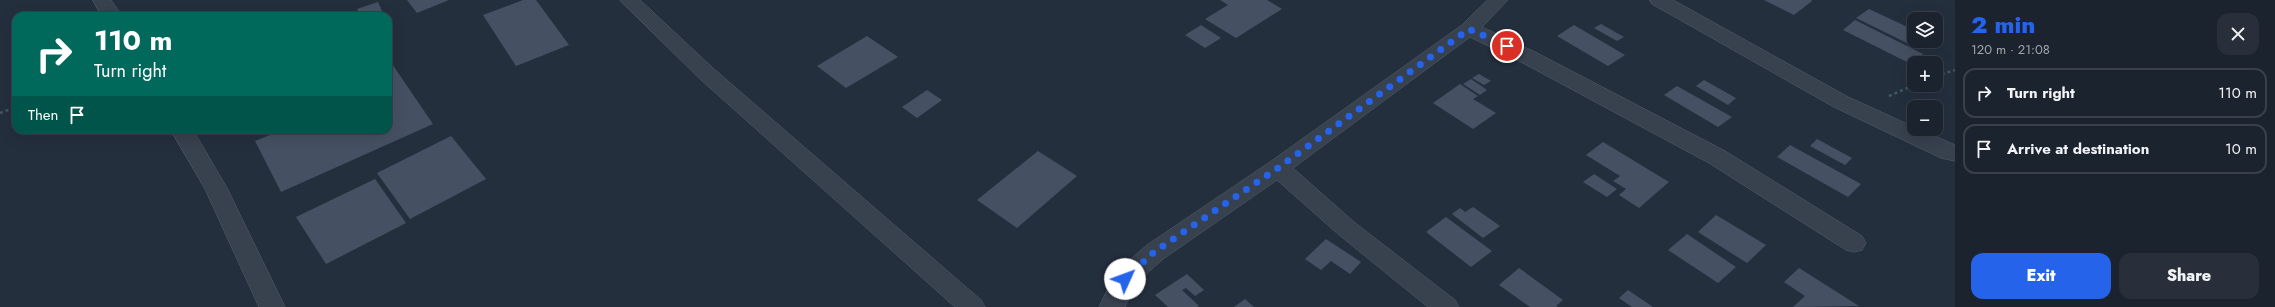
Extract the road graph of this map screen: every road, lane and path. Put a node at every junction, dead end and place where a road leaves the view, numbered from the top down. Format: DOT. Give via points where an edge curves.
graph roads {
  1 [pos="102,0"];
  2 [pos="629,0"];
  3 [pos="1499,0"];
  4 [pos="1659,0"];
  5 [pos="110,12"];
  6 [pos="1469,29"];
  7 [pos="1955,70"];
  8 [pos="1943,74"];
  9 [pos="12,108"];
  10 [pos="0,113"];
  11 [pos="184,134"];
  12 [pos="1955,152"];
  13 [pos="1278,168"];
  14 [pos="1854,243"];
  15 [pos="272,307"];
  16 [pos="972,307"];
  17 [pos="1112,307"];
  18 [pos="1446,307"];
  1 -- 5 [label="street"];
  2 -- 16 [label="street" via="713,80"];
  3 -- 6 [label="street"];
  4 -- 12 [label="street" via="1841,102 1942,149"];
  6 -- 13 [label="street"];
  6 -- 14 [label="street" via="1530,58 1717,157"];
  7 -- 8 [label="path"];
  9 -- 10 [label="path"];
  11 -- 15 [label="street" via="216,188"];
  13 -- 17 [label="street" via="1154,252 1125,279"];
  13 -- 18 [label="street" via="1346,228"];
}
